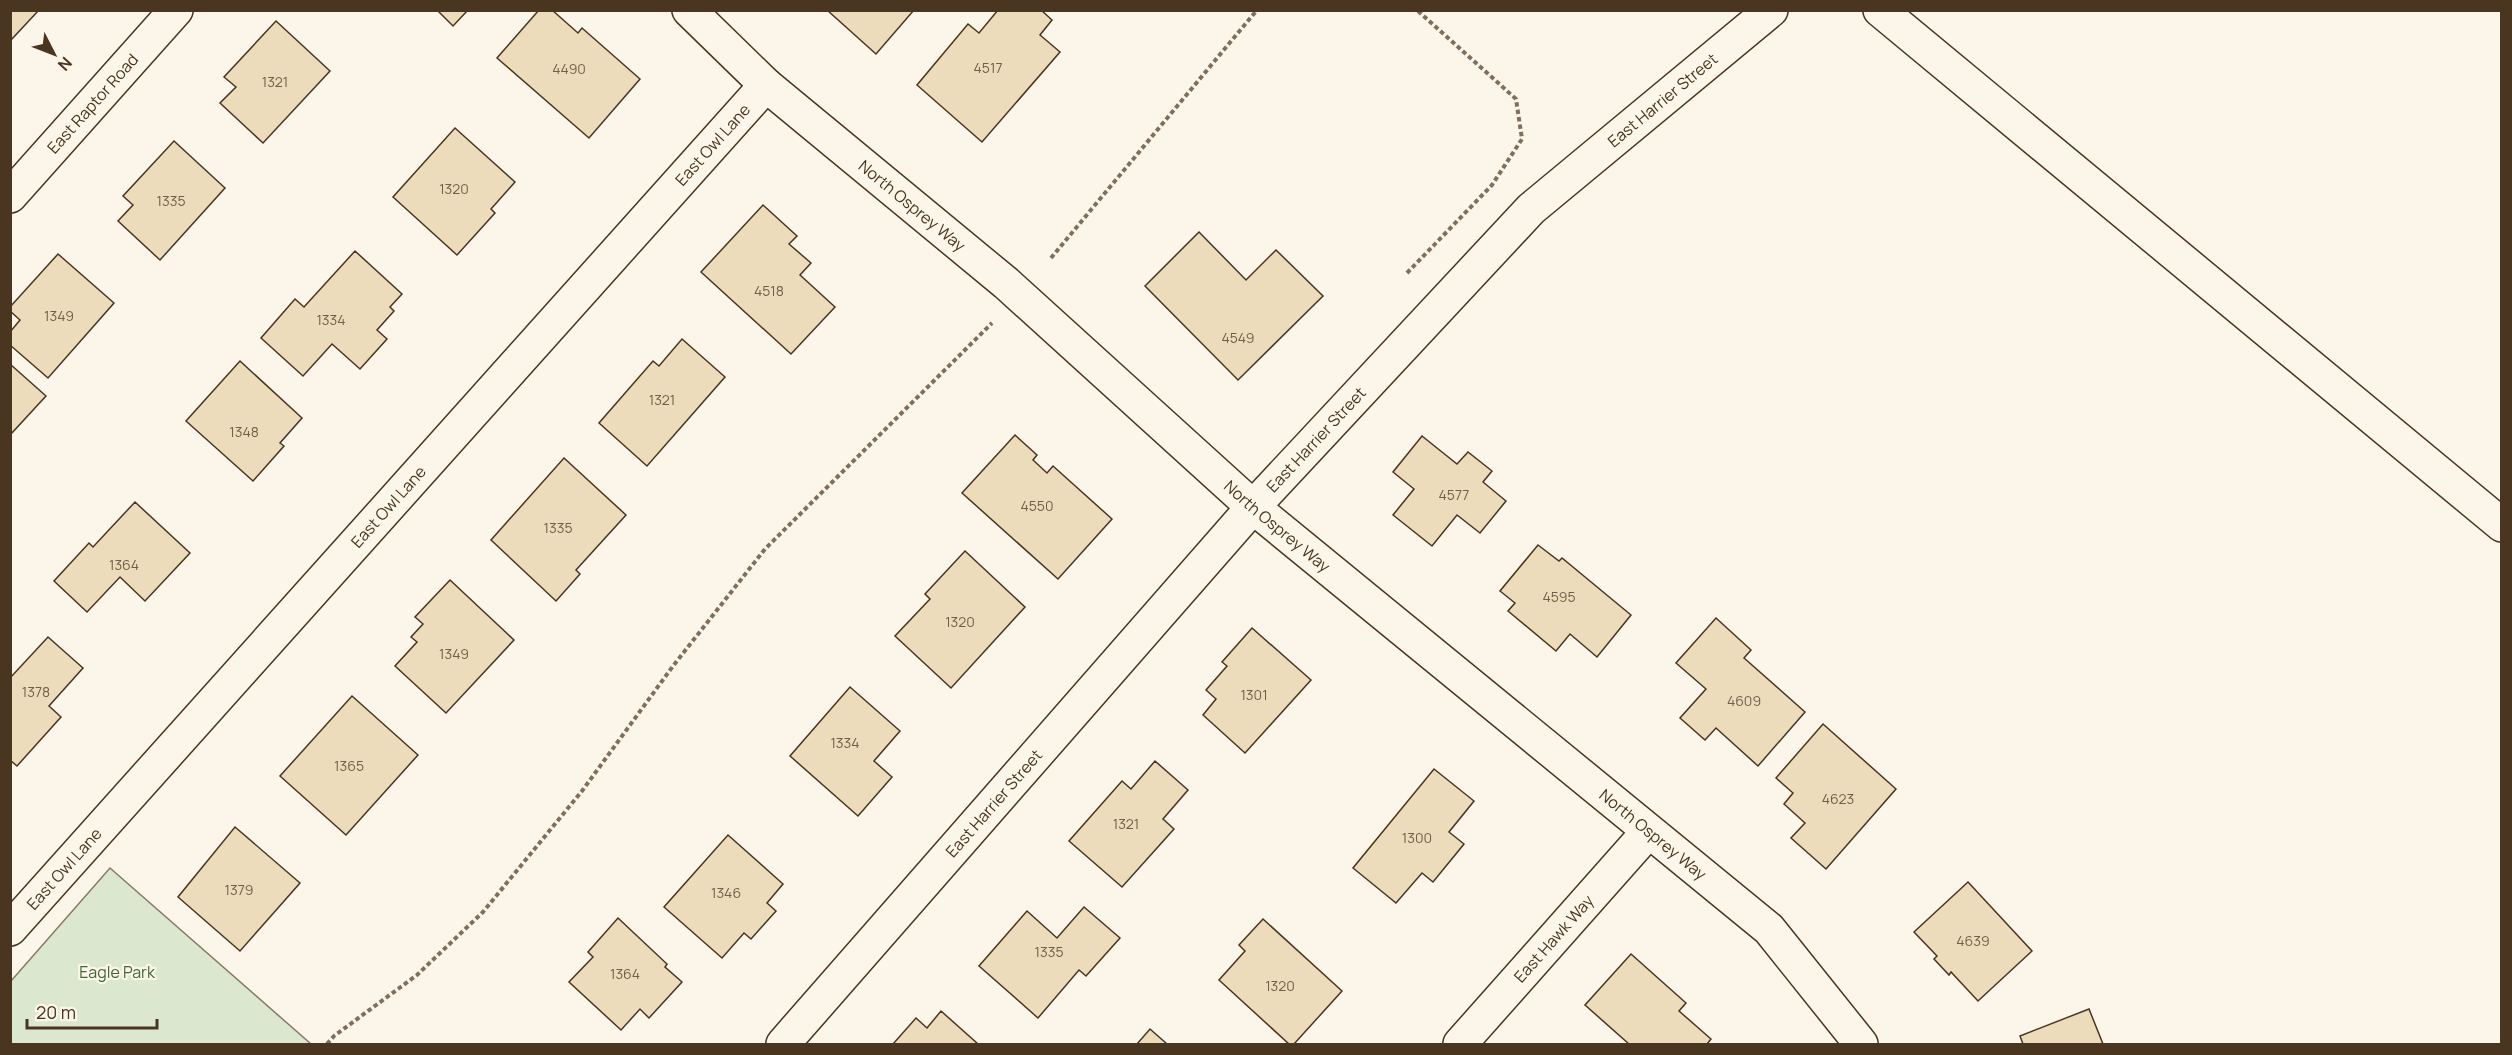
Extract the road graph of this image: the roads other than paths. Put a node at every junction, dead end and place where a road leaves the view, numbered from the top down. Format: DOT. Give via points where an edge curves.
graph roads {
  1 [pos="176,10"];
  2 [pos="689,10"];
  3 [pos="1771,10"];
  4 [pos="1880,10"];
  5 [pos="766,85"];
  6 [pos="10,196"];
  7 [pos="1253,507"];
  8 [pos="2502,525"];
  9 [pos="1648,832"];
  10 [pos="10,929"];
  11 [pos="783,1044"];
  12 [pos="1460,1044"];
  13 [pos="1861,1044"];
  1 -- 6 [label="street, East Raptor Road"];
  2 -- 5 [label="street, North Osprey Way"];
  3 -- 7 [label="street, East Harrier Street" via="1531,209"];
  4 -- 8 [label="street"];
  5 -- 7 [label="street, North Osprey Way" via="1006,283"];
  5 -- 10 [label="street, East Owl Lane"];
  7 -- 9 [label="street, North Osprey Way"];
  7 -- 11 [label="street, East Harrier Street"];
  9 -- 12 [label="street, East Hawk Way"];
  9 -- 13 [label="street, North Osprey Way" via="1769,929"];
}
